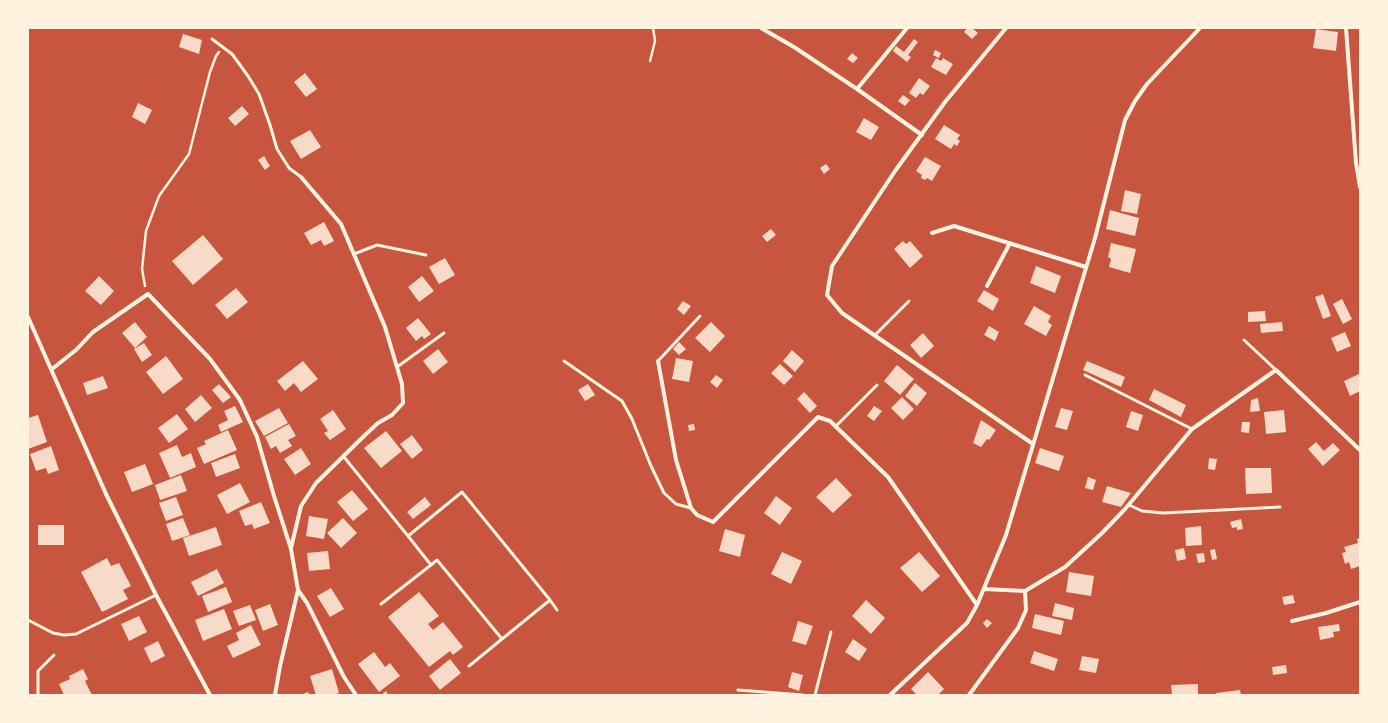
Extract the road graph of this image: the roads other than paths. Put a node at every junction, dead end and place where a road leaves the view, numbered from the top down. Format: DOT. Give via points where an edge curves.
graph roads {
  1 [pos="761,28"];
  2 [pos="907,28"];
  3 [pos="1006,28"];
  4 [pos="1200,28"];
  5 [pos="1346,28"];
  6 [pos="212,39"];
  7 [pos="857,89"];
  8 [pos="922,135"];
  9 [pos="301,177"];
  10 [pos="1360,187"];
  11 [pos="932,233"];
  12 [pos="1010,243"];
  13 [pos="354,254"];
  14 [pos="426,255"];
  15 [pos="1086,267"];
  16 [pos="987,286"];
  17 [pos="909,300"];
  18 [pos="700,316"];
  19 [pos="28,317"];
  20 [pos="444,333"];
  21 [pos="874,336"];
  22 [pos="1244,340"];
  23 [pos="564,361"];
  24 [pos="658,361"];
  25 [pos="397,367"];
  26 [pos="52,369"];
  27 [pos="1276,370"];
  28 [pos="1085,375"];
  29 [pos="877,385"];
  30 [pos="836,426"];
  31 [pos="1192,429"];
  32 [pos="1033,444"];
  33 [pos="1360,450"];
  34 [pos="344,457"];
  35 [pos="1129,505"];
  36 [pos="1280,507"];
  37 [pos="691,508"];
  38 [pos="408,536"];
  39 [pos="291,549"];
  40 [pos="431,565"];
  41 [pos="984,589"];
  42 [pos="298,590"];
  43 [pos="1025,591"];
  44 [pos="156,595"];
  45 [pos="550,600"];
  46 [pos="1360,602"];
  47 [pos="381,604"];
  48 [pos="977,605"];
  49 [pos="557,610"];
  50 [pos="28,620"];
  51 [pos="1292,621"];
  52 [pos="831,632"];
  53 [pos="502,639"];
  54 [pos="54,655"];
  55 [pos="469,666"];
  56 [pos="738,690"];
  57 [pos="38,695"];
  58 [pos="210,695"];
  59 [pos="275,695"];
  60 [pos="356,695"];
  61 [pos="803,695"];
  62 [pos="815,695"];
  63 [pos="890,695"];
  64 [pos="969,695"];
  1 -- 7 [label="street"];
  2 -- 7 [label="street"];
  3 -- 8 [label="street" via="944,102"];
  4 -- 15 [label="street" via="1147,84 1125,120"];
  5 -- 10 [label="street"];
  6 -- 9 [label="lane" via="232,54 248,76 259,94 276,149 289,168"];
  7 -- 8 [label="street"];
  8 -- 21 [label="street" via="832,266 827,295 842,313"];
  9 -- 13 [label="street" via="341,224"];
  11 -- 12 [label="street" via="954,226"];
  12 -- 15 [label="street"];
  12 -- 16 [label="street"];
  13 -- 14 [label="lane" via="377,245"];
  13 -- 25 [label="street" via="385,327"];
  15 -- 32 [label="street"];
  17 -- 21 [label="lane"];
  18 -- 24 [label="lane"];
  19 -- 26 [label="street"];
  20 -- 25 [label="lane"];
  21 -- 32 [label="street"];
  22 -- 27 [label="lane"];
  23 -- 37 [label="lane" via="622,401 664,493 676,504"];
  24 -- 37 [label="street" via="676,460"];
  25 -- 34 [label="street" via="402,384 403,403 392,415 378,423"];
  26 -- 39 [label="street" via="93,332 148,294 210,359 240,400 257,437"];
  26 -- 44 [label="street" via="106,494"];
  27 -- 31 [label="street"];
  27 -- 33 [label="street"];
  28 -- 31 [label="lane"];
  29 -- 30 [label="lane"];
  30 -- 37 [label="street" via="818,417 713,522 697,515"];
  30 -- 48 [label="street" via="888,477"];
  31 -- 35 [label="street"];
  32 -- 41 [label="street" via="1006,534"];
  34 -- 38 [label="lane"];
  34 -- 39 [label="street" via="316,483 301,506"];
  35 -- 36 [label="lane" via="1142,511 1163,513"];
  35 -- 43 [label="street" via="1065,567"];
  38 -- 40 [label="lane"];
  38 -- 45 [label="lane" via="462,492"];
  39 -- 42 [label="street"];
  40 -- 47 [label="lane"];
  40 -- 53 [label="lane" via="437,560"];
  41 -- 43 [label="street"];
  41 -- 48 [label="street"];
  42 -- 59 [label="street"];
  42 -- 60 [label="street"];
  43 -- 64 [label="street" via="1026,610 1018,628"];
  44 -- 50 [label="lane" via="76,634 53,633"];
  44 -- 58 [label="street"];
  45 -- 49 [label="lane"];
  45 -- 53 [label="lane"];
  46 -- 51 [label="street" via="1326,614"];
  48 -- 63 [label="street" via="967,623"];
  52 -- 62 [label="lane"];
  53 -- 55 [label="lane"];
  54 -- 57 [label="lane" via="38,671"];
  56 -- 61 [label="lane"];
}
